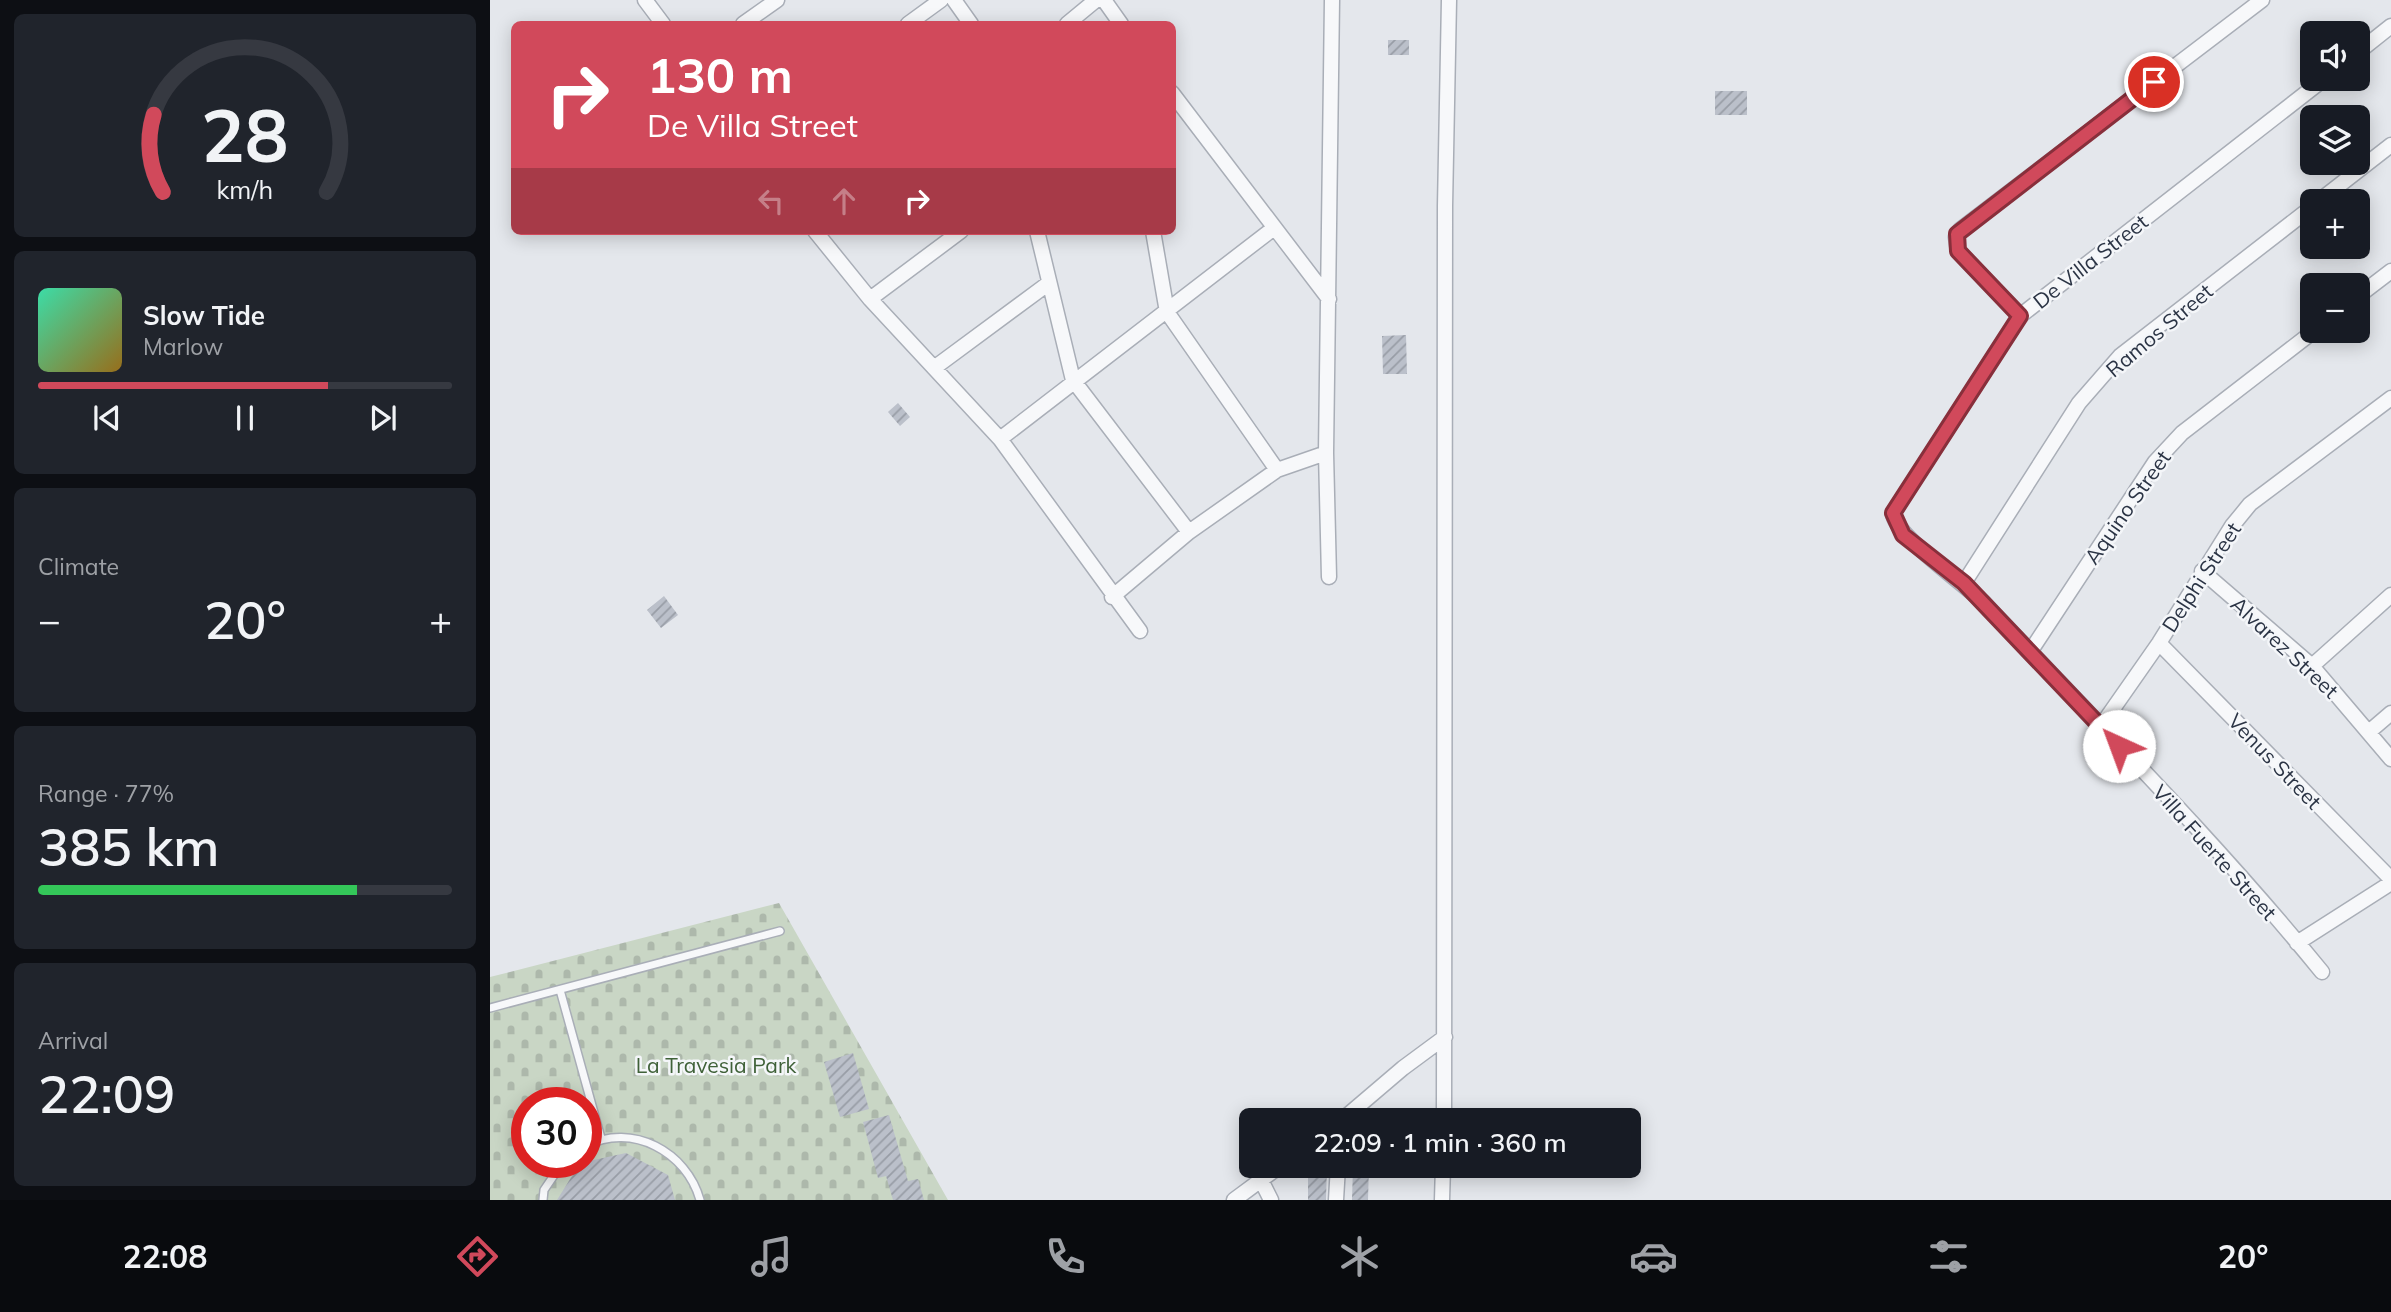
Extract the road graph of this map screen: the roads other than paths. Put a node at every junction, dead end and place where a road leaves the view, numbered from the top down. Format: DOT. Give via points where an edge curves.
graph roads {
  1 [pos="645,0"];
  2 [pos="777,0"];
  3 [pos="941,0"];
  4 [pos="954,0"];
  5 [pos="1096,0"];
  6 [pos="1104,0"];
  7 [pos="1332,0"];
  8 [pos="1449,0"];
  9 [pos="2262,0"];
  10 [pos="661,21"];
  11 [pos="747,21"];
  12 [pos="912,21"];
  13 [pos="969,21"];
  14 [pos="1071,21"];
  15 [pos="1118,21"];
  16 [pos="2391,26"];
  17 [pos="2370,43"];
  18 [pos="2309,91"];
  19 [pos="1176,98"];
  20 [pos="2391,145"];
  21 [pos="2334,189"];
  22 [pos="2300,216"];
  23 [pos="1274,228"];
  24 [pos="818,235"];
  25 [pos="956,235"];
  26 [pos="1038,235"];
  27 [pos="1154,235"];
  28 [pos="2391,271"];
  29 [pos="1049,284"];
  30 [pos="2370,287"];
  31 [pos="870,299"];
  32 [pos="1329,299"];
  33 [pos="1167,312"];
  34 [pos="2020,316"];
  35 [pos="2300,342"];
  36 [pos="934,368"];
  37 [pos="1073,380"];
  38 [pos="2391,398"];
  39 [pos="1000,439"];
  40 [pos="1326,453"];
  41 [pos="1278,470"];
  42 [pos="1897,527"];
  43 [pos="1189,532"];
  44 [pos="2202,571"];
  45 [pos="1329,577"];
  46 [pos="1964,583"];
  47 [pos="2391,595"];
  48 [pos="1112,597"];
  49 [pos="1140,631"];
  50 [pos="2159,643"];
  51 [pos="2030,652"];
  52 [pos="2312,666"];
  53 [pos="2391,713"];
  54 [pos="2101,726"];
  55 [pos="2370,731"];
  56 [pos="2391,759"];
  57 [pos="2391,881"];
  58 [pos="780,931"];
  59 [pos="2297,943"];
  60 [pos="2322,972"];
  61 [pos="560,990"];
  62 [pos="490,1008"];
  63 [pos="1446,1037"];
  64 [pos="587,1087"];
  65 [pos="1356,1108"];
  66 [pos="1444,1108"];
  67 [pos="602,1138"];
  68 [pos="552,1178"];
  69 [pos="1264,1178"];
  70 [pos="1337,1178"];
  71 [pos="1443,1178"];
  72 [pos="1261,1180"];
  73 [pos="543,1200"];
  74 [pos="700,1200"];
  75 [pos="1234,1200"];
  76 [pos="1271,1200"];
  77 [pos="1336,1200"];
  78 [pos="1442,1200"];
  1 -- 10 [label="street"];
  2 -- 11 [label="street"];
  3 -- 12 [label="street"];
  4 -- 13 [label="street"];
  5 -- 14 [label="street"];
  6 -- 15 [label="street"];
  7 -- 32 [label="street"];
  8 -- 63 [label="street"];
  9 -- 34 [label="street" via="1960,230 1958,251"];
  16 -- 17 [label="street"];
  18 -- 34 [label="street, De Villa Street"];
  19 -- 23 [label="street"];
  20 -- 21 [label="street"];
  22 -- 46 [label="street, Ramos Street" via="2120,356 2079,403"];
  23 -- 32 [label="street"];
  23 -- 33 [label="street"];
  24 -- 31 [label="street"];
  25 -- 31 [label="street"];
  26 -- 29 [label="street"];
  27 -- 33 [label="street"];
  28 -- 30 [label="street"];
  29 -- 36 [label="street"];
  29 -- 37 [label="street"];
  31 -- 36 [label="street"];
  32 -- 40 [label="street"];
  33 -- 37 [label="street"];
  33 -- 41 [label="street"];
  34 -- 42 [label="street, De Villa Street" via="1893,513"];
  35 -- 51 [label="street, Aquino Street" via="2182,433 2155,462"];
  36 -- 39 [label="street"];
  37 -- 39 [label="street"];
  37 -- 43 [label="street"];
  38 -- 44 [label="street, Delphi Street" via="2250,504"];
  39 -- 48 [label="street"];
  40 -- 41 [label="street"];
  40 -- 45 [label="street"];
  41 -- 43 [label="street"];
  42 -- 46 [label="street, Villa Fuerte Street"];
  43 -- 48 [label="street"];
  44 -- 50 [label="street, Delphi Street"];
  44 -- 52 [label="street, Alvarez Street"];
  46 -- 51 [label="street, Villa Fuerte Street"];
  47 -- 52 [label="street"];
  48 -- 49 [label="street"];
  50 -- 54 [label="street, Delphi Street"];
  50 -- 57 [label="street, Venus Street"];
  51 -- 54 [label="street, Villa Fuerte Street"];
  52 -- 55 [label="street, Alvarez Street"];
  53 -- 55 [label="street"];
  54 -- 59 [label="street, Villa Fuerte Street"];
  55 -- 56 [label="street, Alvarez Street"];
  57 -- 59 [label="street"];
  58 -- 61 [label="lane"];
  59 -- 60 [label="street, Villa Fuerte Street"];
  61 -- 62 [label="lane"];
  61 -- 64 [label="lane"];
  63 -- 65 [label="street"];
  63 -- 66 [label="street"];
  67 -- 74 [label="lane" via="643,1139 680,1160"];
  68 -- 73 [label="lane"];
  69 -- 72 [label="street"];
  70 -- 77 [label="street"];
  71 -- 78 [label="street"];
  72 -- 75 [label="street"];
  72 -- 76 [label="street"];
}
